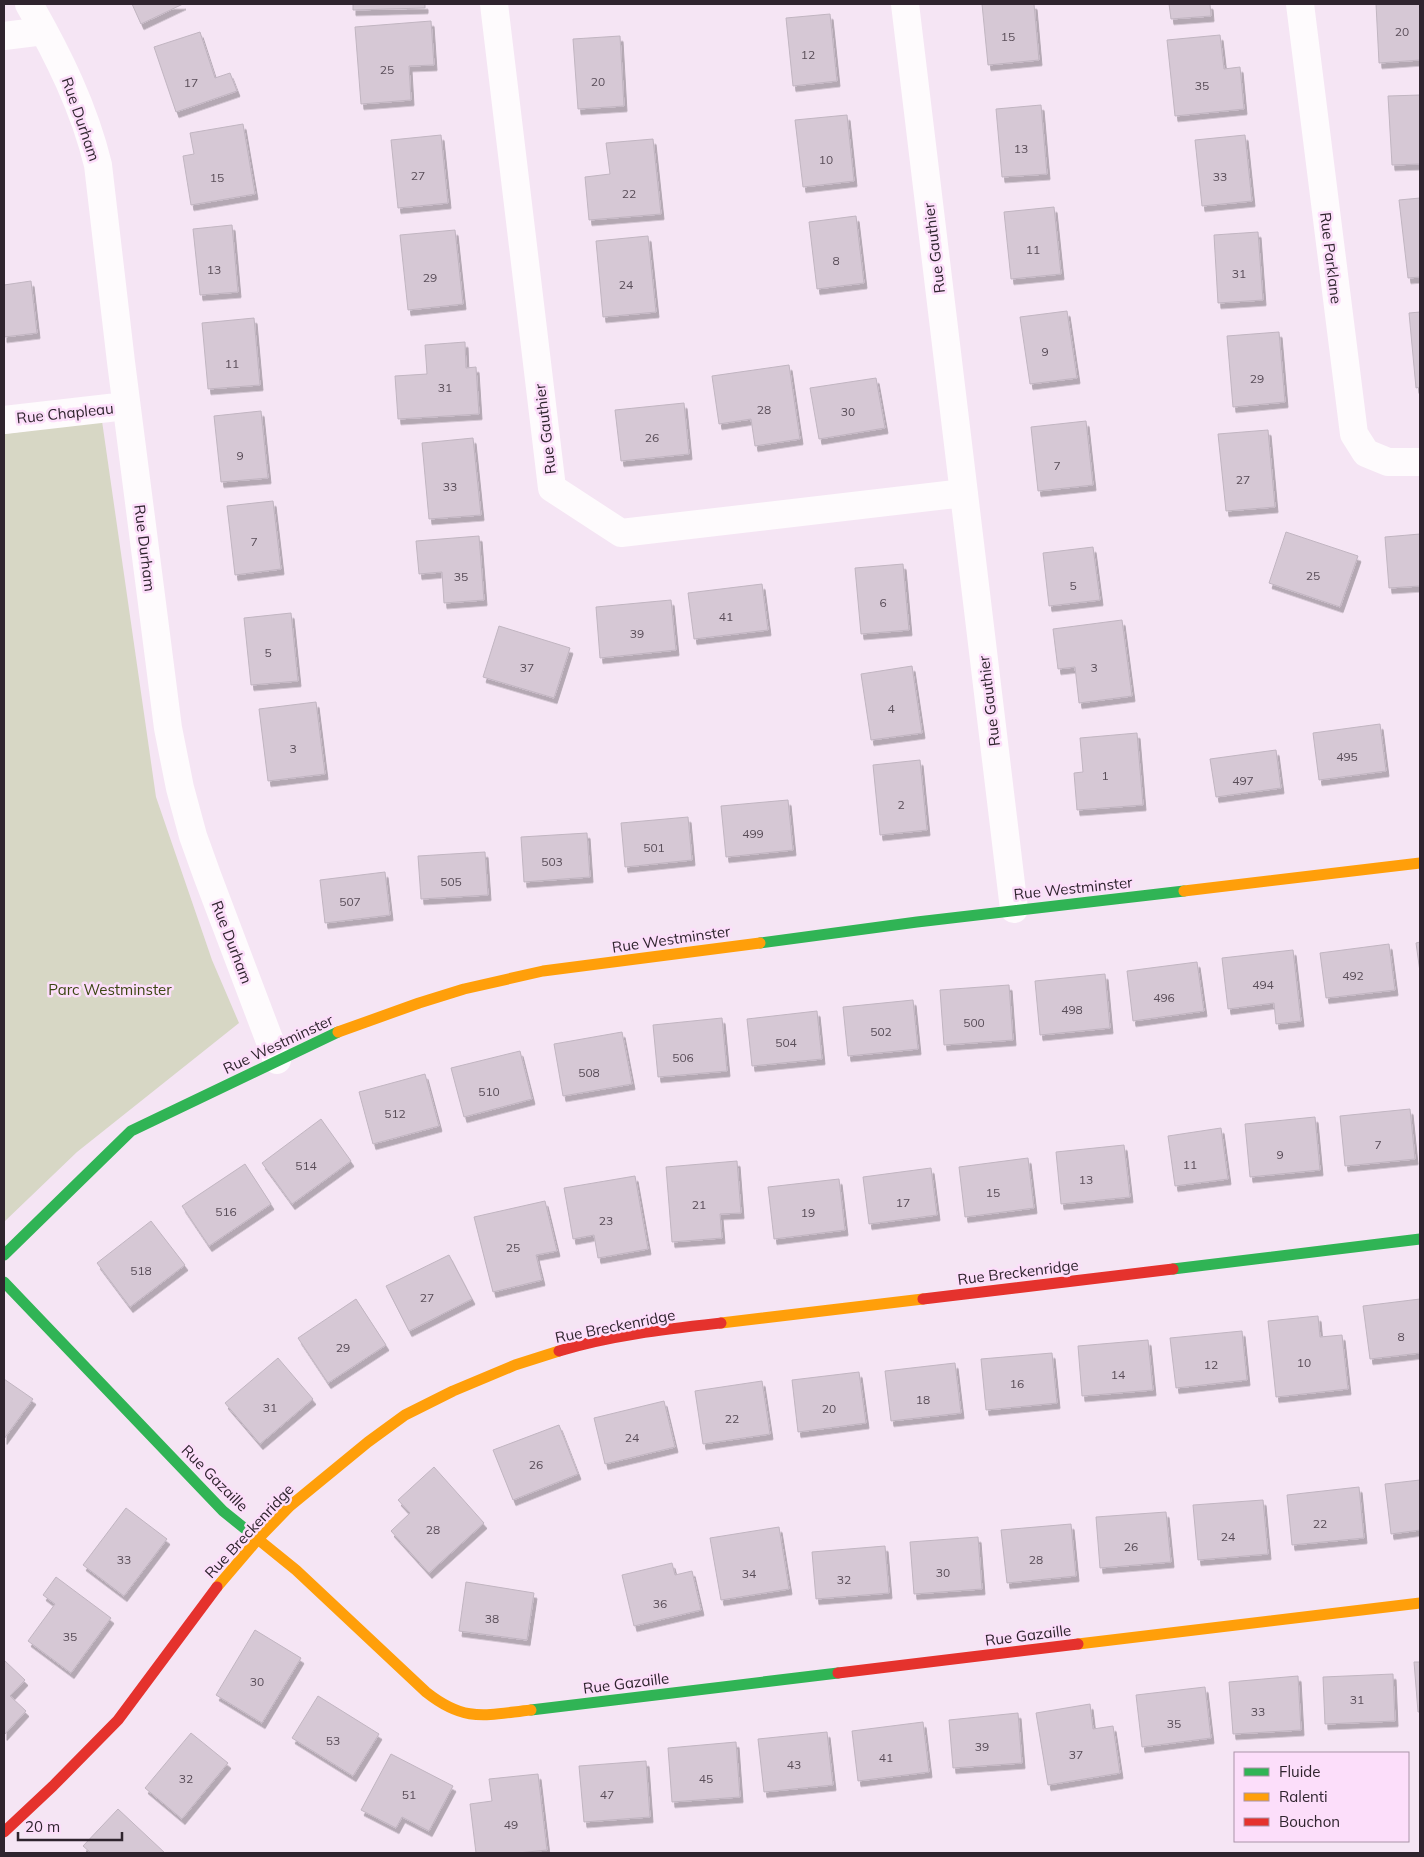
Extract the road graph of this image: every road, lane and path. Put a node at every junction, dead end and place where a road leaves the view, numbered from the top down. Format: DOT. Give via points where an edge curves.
graph roads {
  1 [pos="29,4"];
  2 [pos="494,4"];
  3 [pos="905,4"];
  4 [pos="1300,4"];
  5 [pos="44,31"];
  6 [pos="4,36"];
  7 [pos="126,406"];
  8 [pos="4,420"];
  9 [pos="1420,462"];
  10 [pos="964,493"];
  11 [pos="1420,863"];
  12 [pos="1014,909"];
  13 [pos="277,1060"];
  14 [pos="1420,1239"];
  15 [pos="4,1255"];
  16 [pos="4,1282"];
  17 [pos="258,1539"];
  18 [pos="1420,1602"];
  19 [pos="4,1832"];
  1 -- 5 [label="street, Rue Durham"];
  2 -- 10 [label="street, Rue Gauthier" via="552,488 621,533"];
  3 -- 10 [label="street, Rue Gauthier"];
  4 -- 9 [label="street, Rue Parklane" via="1354,434 1366,453 1388,462"];
  5 -- 6 [label="street"];
  5 -- 7 [label="street, Rue Durham" via="82,110 98,165"];
  7 -- 8 [label="street, Rue Chapleau"];
  7 -- 13 [label="street, Rue Durham" via="167,718 180,788 193,836"];
  10 -- 12 [label="street, Rue Gauthier"];
  11 -- 12 [label="street, Rue Westminster"];
  12 -- 13 [label="street, Rue Westminster" via="543,971 419,1003 334,1034"];
  13 -- 15 [label="street, Rue Westminster" via="131,1130"];
  14 -- 17 [label="street, Rue Breckenridge" via="645,1332 576,1346 515,1364 453,1390 405,1416 290,1506"];
  16 -- 17 [label="street, Rue Gazaille" via="223,1511"];
  17 -- 18 [label="street, Rue Gazaille" via="296,1570 426,1692 460,1714 479,1716"];
  17 -- 19 [label="street, Rue Breckenridge" via="197,1612 118,1720"];
}
